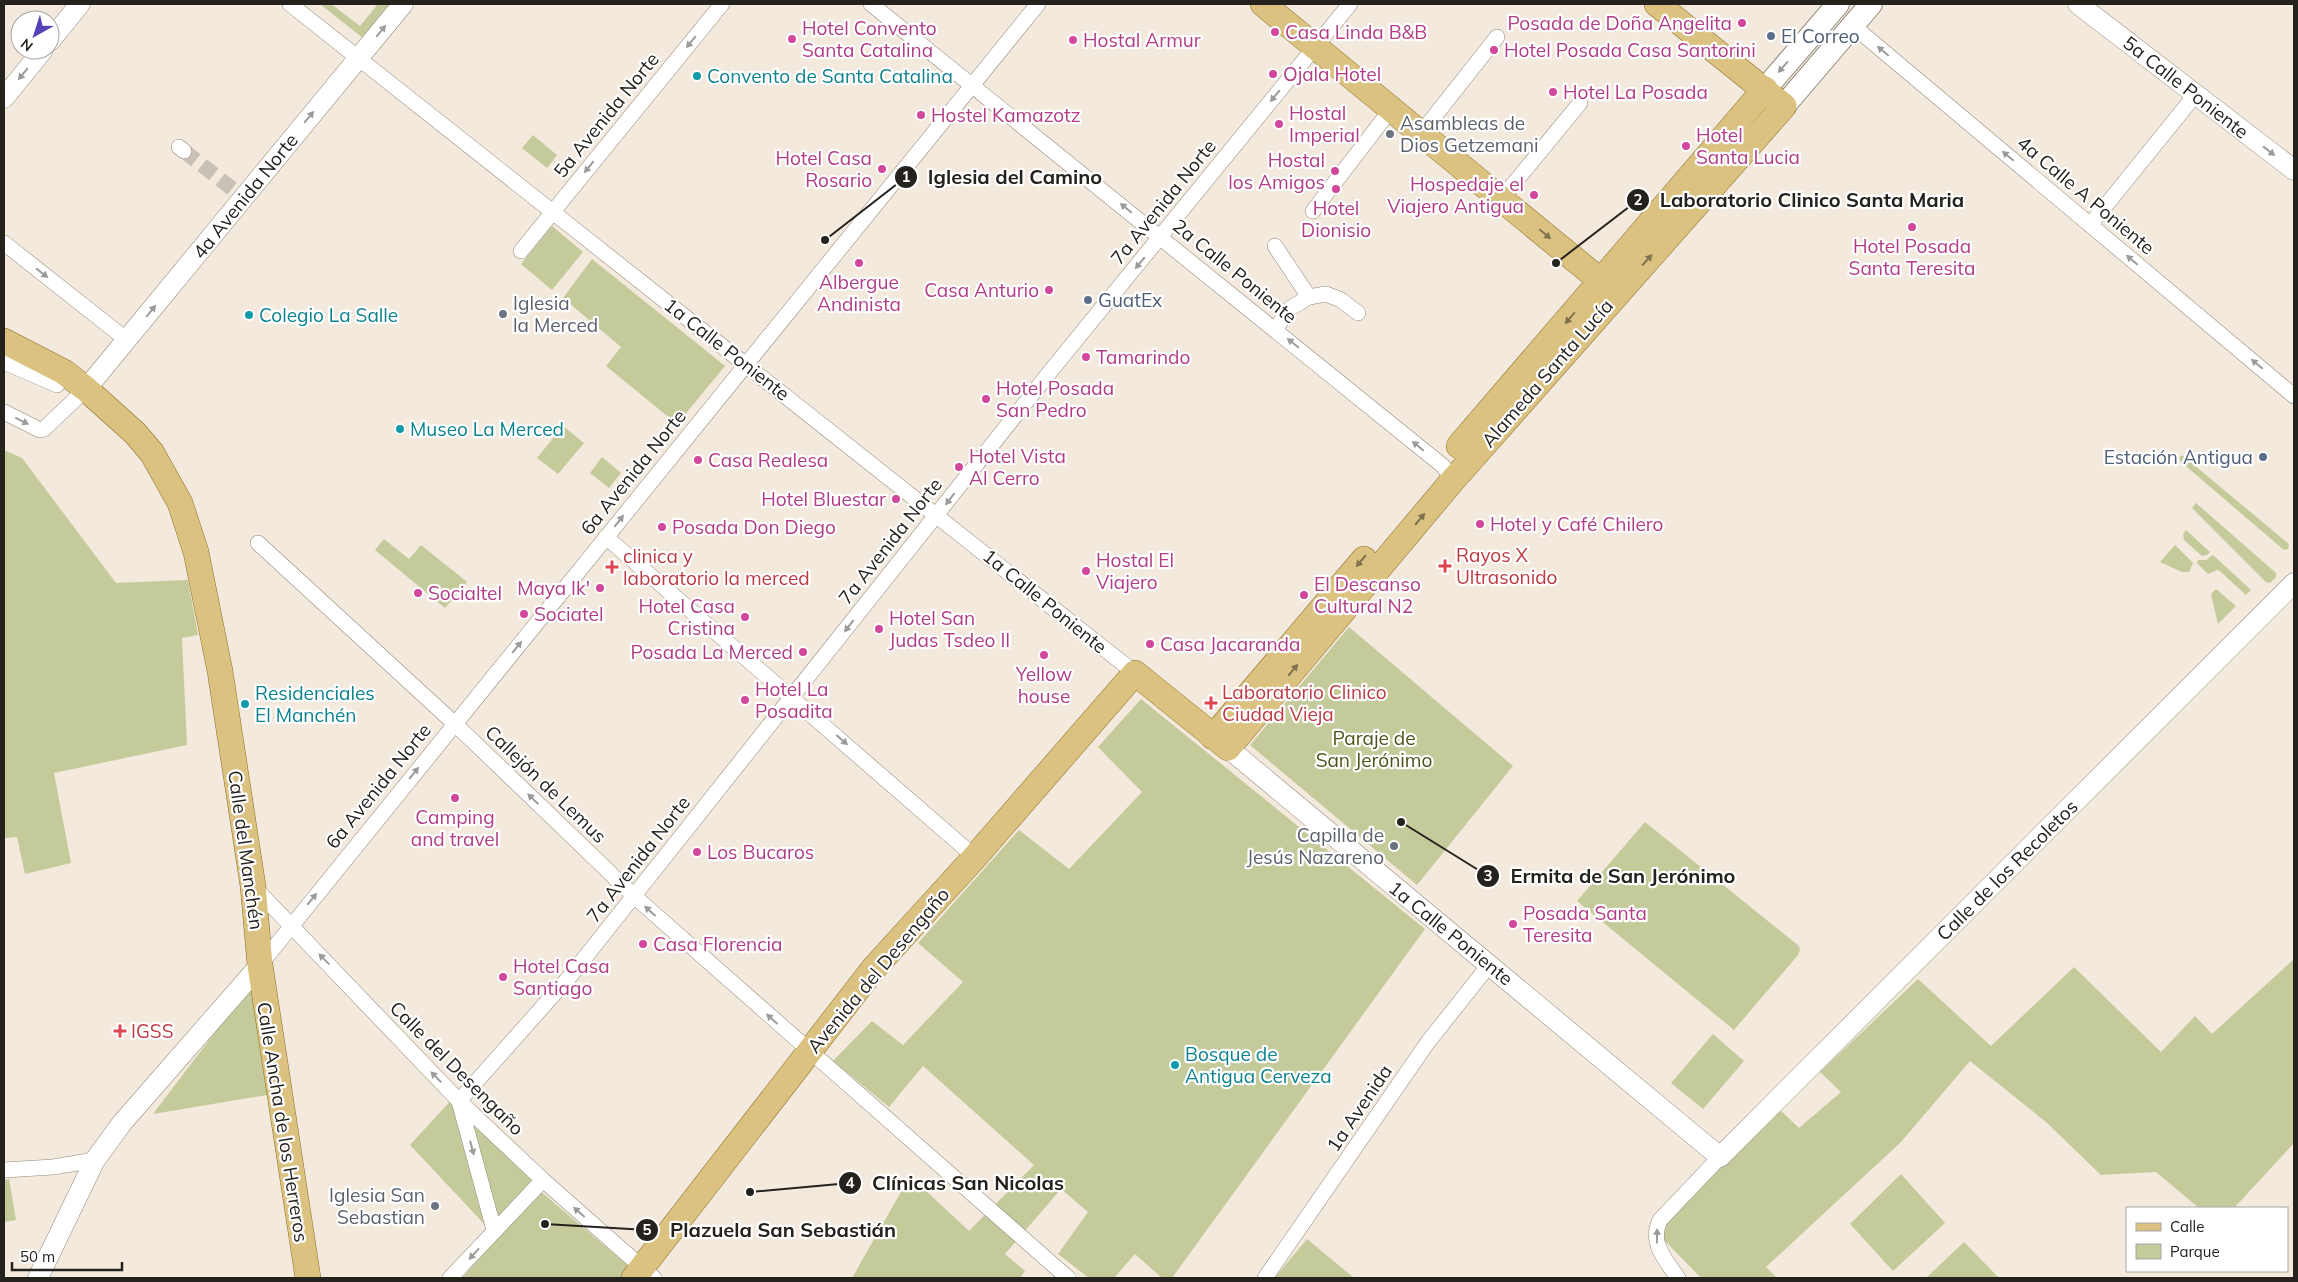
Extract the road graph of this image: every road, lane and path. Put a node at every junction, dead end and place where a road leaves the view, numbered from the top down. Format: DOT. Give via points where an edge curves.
graph roads {
  1 [pos="80,4"];
  2 [pos="290,4"];
  3 [pos="403,4"];
  4 [pos="722,4"];
  5 [pos="871,4"];
  6 [pos="1038,4"];
  7 [pos="1263,4"];
  8 [pos="1350,4"];
  9 [pos="1657,4"];
  10 [pos="1838,4"];
  11 [pos="1871,4"];
  12 [pos="2078,4"];
  13 [pos="1852,25"];
  14 [pos="60,29"];
  15 [pos="1497,37"];
  16 [pos="1316,45"];
  17 [pos="359,57"];
  18 [pos="35,60"];
  19 [pos="973,85"];
  20 [pos="1765,89"];
  21 [pos="2196,94"];
  22 [pos="4,98"];
  23 [pos="1580,103"];
  24 [pos="1784,106"];
  25 [pos="1392,108"];
  26 [pos="1422,132"];
  27 [pos="2294,170"];
  28 [pos="1502,198"];
  29 [pos="1313,211"];
  30 [pos="553,212"];
  31 [pos="2090,225"];
  32 [pos="1162,237"];
  33 [pos="4,243"];
  34 [pos="1275,246"];
  35 [pos="520,252"];
  36 [pos="1608,289"];
  37 [pos="1309,297"];
  38 [pos="1358,313"];
  39 [pos="1276,330"];
  40 [pos="127,340"];
  41 [pos="4,341"];
  42 [pos="4,362"];
  43 [pos="746,364"];
  44 [pos="61,379"];
  45 [pos="81,394"];
  46 [pos="2294,396"];
  47 [pos="4,412"];
  48 [pos="1448,473"];
  49 [pos="937,515"];
  50 [pos="606,538"];
  51 [pos="258,543"];
  52 [pos="2294,583"];
  53 [pos="1135,673"];
  54 [pos="792,697"];
  55 [pos="455,724"];
  56 [pos="1221,742"];
  57 [pos="975,857"];
  58 [pos="253,886"];
  59 [pos="634,896"];
  60 [pos="291,925"];
  61 [pos="1490,964"];
  62 [pos="260,965"];
  63 [pos="808,1052"];
  64 [pos="459,1101"];
  65 [pos="1720,1157"];
  66 [pos="95,1160"];
  67 [pos="4,1166"];
  68 [pos="543,1180"];
  69 [pos="494,1230"];
  70 [pos="643,1275"];
  71 [pos="38,1278"];
  72 [pos="308,1278"];
  73 [pos="450,1278"];
  74 [pos="1068,1278"];
  75 [pos="1265,1278"];
  76 [pos="1678,1278"];
  1 -- 14 [label="street"];
  2 -- 17 [label="street, 1a Calle Poniente"];
  17 -- 3 [label="street, 4a Avenida Norte, one-way"];
  4 -- 30 [label="street, 5a Avenida Norte, one-way"];
  5 -- 19 [label="street, 2a Calle Poniente"];
  6 -- 19 [label="street, 6a Avenida Norte"];
  7 -- 16 [label="main road"];
  8 -- 16 [label="street, 7a Avenida Norte"];
  9 -- 20 [label="main road"];
  10 -- 20 [label="main road, Alameda Santa Lucía, one-way"];
  11 -- 13 [label="main road, Alameda Santa Lucía"];
  12 -- 21 [label="street, 5a Calle Poniente"];
  13 -- 24 [label="main road, Alameda Santa Lucía"];
  31 -- 13 [label="street, 4a Calle A Poniente, one-way"];
  15 -- 26 [label="street"];
  16 -- 25 [label="main road"];
  16 -- 32 [label="street, 7a Avenida Norte, one-way"];
  17 -- 30 [label="street, 1a Calle Poniente"];
  40 -- 17 [label="street, 4a Avenida Norte, one-way" via="239,195"];
  18 -- 22 [label="street, one-way"];
  32 -- 19 [label="street, 2a Calle Poniente, one-way"];
  19 -- 43 [label="street, 6a Avenida Norte"];
  20 -- 24 [label="main road"];
  20 -- 36 [label="main road, Alameda Santa Lucía"];
  21 -- 27 [label="street, 5a Calle Poniente, one-way"];
  21 -- 31 [label="street"];
  23 -- 28 [label="street"];
  36 -- 24 [label="main road, Alameda Santa Lucía, one-way"];
  25 -- 26 [label="main road"];
  25 -- 29 [label="street"];
  26 -- 28 [label="main road"];
  28 -- 36 [label="main road, one-way"];
  30 -- 35 [label="street, 5a Avenida Norte"];
  30 -- 43 [label="street, 1a Calle Poniente"];
  46 -- 31 [label="street, 4a Calle A Poniente, one-way"];
  32 -- 39 [label="street, 2a Calle Poniente"];
  32 -- 49 [label="street, 7a Avenida Norte, one-way"];
  33 -- 40 [label="street, one-way"];
  34 -- 37 [label="street"];
  36 -- 48 [label="main road, Alameda Santa Lucía"];
  37 -- 38 [label="street" via="1326,294"];
  37 -- 39 [label="street" via="1289,309"];
  48 -- 39 [label="street, 2a Calle Poniente, one-way"];
  40 -- 45 [label="street, 4a Avenida Norte"];
  41 -- 44 [label="main road, Calle del Manchén"];
  42 -- 44 [label="street"];
  43 -- 49 [label="street, 1a Calle Poniente"];
  50 -- 43 [label="street, 6a Avenida Norte, one-way"];
  44 -- 45 [label="main road, Calle del Manchén"];
  47 -- 45 [label="street, one-way" via="40,430"];
  45 -- 58 [label="main road, Calle del Manchén" via="135,434 152,453 180,503 196,552 220,671"];
  48 -- 56 [label="main road, Alameda Santa Lucía"];
  49 -- 53 [label="street, 1a Calle Poniente"];
  49 -- 54 [label="street, 7a Avenida Norte, one-way"];
  50 -- 54 [label="street"];
  55 -- 50 [label="street, 6a Avenida Norte, one-way"];
  51 -- 55 [label="street, Callejón de Lemus"];
  52 -- 65 [label="street, Calle de los Recoletos"];
  53 -- 56 [label="main road, 1a Calle Poniente"];
  53 -- 57 [label="main road, Avenida del Desengaño"];
  54 -- 57 [label="street, one-way"];
  54 -- 59 [label="street, 7a Avenida Norte"];
  59 -- 55 [label="street, Callejón de Lemus, one-way"];
  60 -- 55 [label="street, 6a Avenida Norte, one-way"];
  56 -- 61 [label="street, 1a Calle Poniente" via="1423,912"];
  57 -- 63 [label="main road, Avenida del Desengaño" via="874,968"];
  58 -- 60 [label="street, Calle del Desengaño"];
  58 -- 62 [label="main road, Calle del Manchén"];
  63 -- 59 [label="street, Callejón de Lemus, one-way"];
  59 -- 64 [label="street, 7a Avenida Norte" via="572,975"];
  60 -- 62 [label="street, 6a Avenida Norte"];
  64 -- 60 [label="street, Calle del Desengaño, one-way"];
  61 -- 65 [label="street, 1a Calle Poniente"];
  61 -- 75 [label="street, 1a Avenida" via="1428,1042"];
  62 -- 66 [label="street" via="122,1123"];
  62 -- 72 [label="main road, Calle Ancha de los Herreros"];
  63 -- 70 [label="main road, Avenida del Desengaño"];
  63 -- 74 [label="street, Callejón de Lemus"];
  64 -- 68 [label="street, Calle del Desengaño"];
  64 -- 69 [label="street, one-way"];
  76 -- 65 [label="street, one-way" via="1658,1249 1655,1237 1658,1225"];
  66 -- 67 [label="street" via="53,1167"];
  66 -- 71 [label="street"];
  68 -- 69 [label="street"];
  70 -- 68 [label="street, Calle del Desengaño, one-way"];
  69 -- 73 [label="street, one-way"];
}
